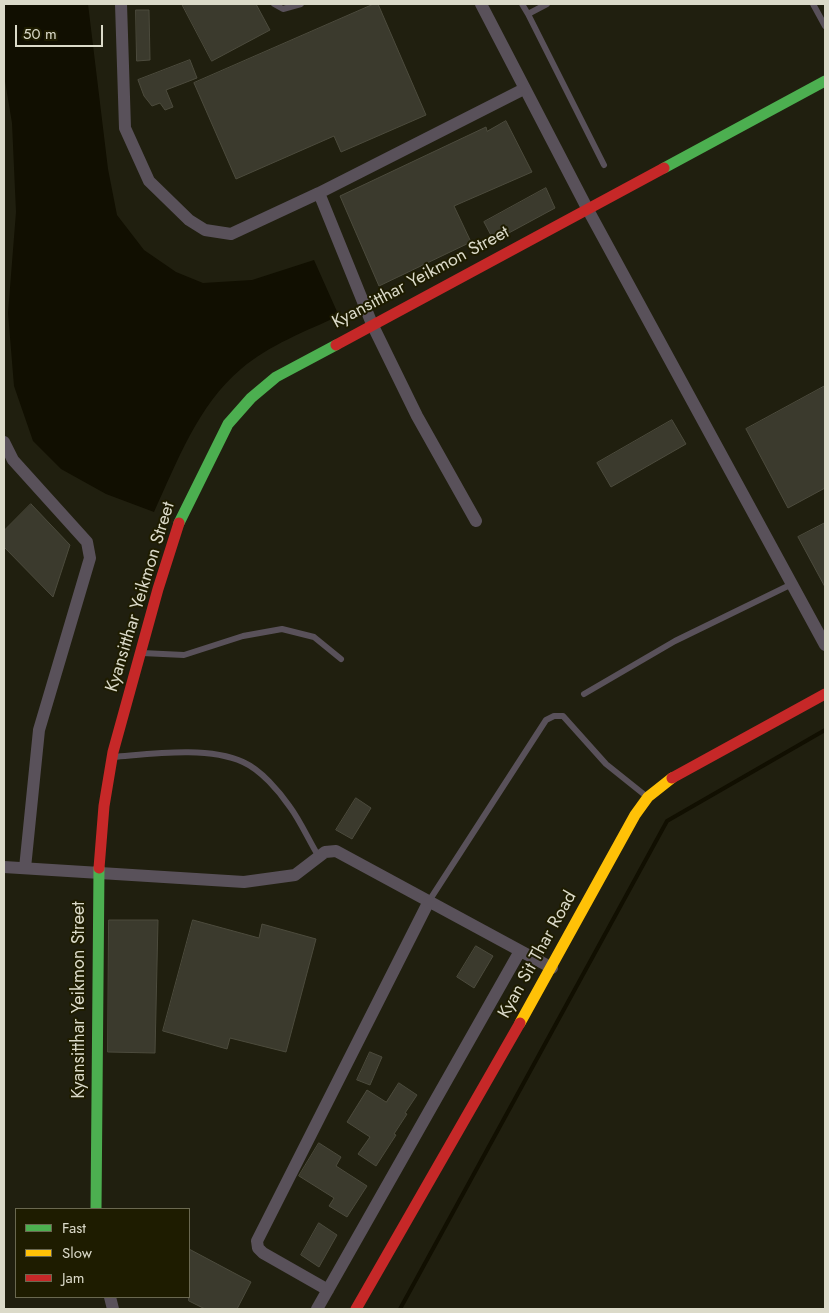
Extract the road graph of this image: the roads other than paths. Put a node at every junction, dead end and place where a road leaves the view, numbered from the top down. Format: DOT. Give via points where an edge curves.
graph roads {
  1 [pos="122,4"];
  2 [pos="274,4"];
  3 [pos="301,4"];
  4 [pos="481,4"];
  5 [pos="522,4"];
  6 [pos="547,4"];
  7 [pos="813,4"];
  8 [pos="528,14"];
  9 [pos="825,26"];
  10 [pos="825,81"];
  11 [pos="524,89"];
  12 [pos="604,165"];
  13 [pos="319,193"];
  14 [pos="587,208"];
  15 [pos="372,324"];
  16 [pos="4,442"];
  17 [pos="476,521"];
  18 [pos="792,584"];
  19 [pos="825,645"];
  20 [pos="140,653"];
  21 [pos="341,659"];
  22 [pos="584,694"];
  23 [pos="825,694"];
  24 [pos="112,757"];
  25 [pos="648,797"];
  26 [pos="319,857"];
  27 [pos="4,867"];
  28 [pos="25,868"];
  29 [pos="98,874"];
  30 [pos="429,901"];
  31 [pos="520,951"];
  32 [pos="552,968"];
  33 [pos="96,1208"];
  34 [pos="328,1290"];
  35 [pos="317,1309"];
  36 [pos="356,1309"];
  1 -- 13 [label="street" via="125,128 149,181 170,204 206,230 232,234"];
  2 -- 3 [label="lane" via="283,9"];
  4 -- 11 [label="street"];
  5 -- 8 [label="lane"];
  6 -- 8 [label="lane"];
  7 -- 9 [label="lane"];
  8 -- 12 [label="lane"];
  10 -- 14 [label="street, Kyansitthar Yeikmon Street"];
  11 -- 13 [label="street"];
  11 -- 14 [label="street"];
  13 -- 15 [label="street"];
  14 -- 15 [label="street, Kyansitthar Yeikmon Street"];
  14 -- 18 [label="street"];
  15 -- 17 [label="street" via="417,416"];
  15 -- 20 [label="street, Kyansitthar Yeikmon Street" via="276,377 228,424 183,512"];
  16 -- 28 [label="street" via="13,460 87,542 90,558 39,730"];
  18 -- 19 [label="street"];
  18 -- 22 [label="lane" via="674,641"];
  20 -- 21 [label="lane" via="184,655 243,636 282,629 314,637"];
  20 -- 24 [label="street, Kyansitthar Yeikmon Street"];
  23 -- 25 [label="street, Kyan Sit Thar Road" via="664,783"];
  24 -- 26 [label="lane" via="167,753 223,756 244,763 264,777 290,807"];
  24 -- 29 [label="street, Kyansitthar Yeikmon Street"];
  25 -- 30 [label="lane" via="606,764 563,716 554,716 546,720"];
  25 -- 32 [label="street, Kyan Sit Thar Road" via="635,815"];
  26 -- 29 [label="street" via="295,875 244,882"];
  26 -- 30 [label="street" via="325,852 336,851"];
  27 -- 28 [label="street"];
  28 -- 29 [label="street"];
  29 -- 33 [label="street, Kyansitthar Yeikmon Street"];
  30 -- 31 [label="street"];
  30 -- 34 [label="street" via="258,1241 258,1248 263,1253"];
  31 -- 32 [label="street"];
  31 -- 34 [label="street"];
  32 -- 36 [label="street, Kyan Sit Thar Road"];
  34 -- 35 [label="street"];
}
